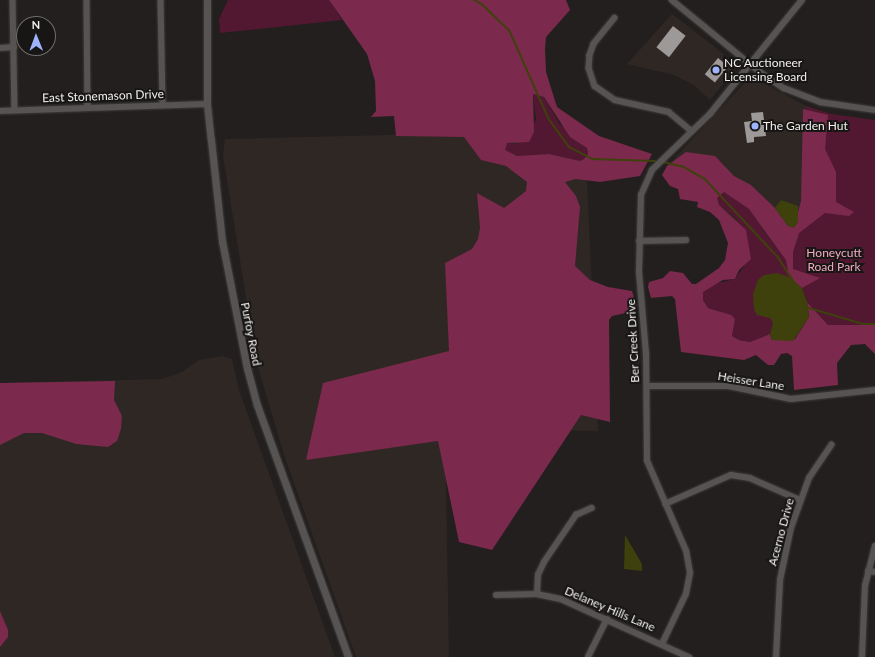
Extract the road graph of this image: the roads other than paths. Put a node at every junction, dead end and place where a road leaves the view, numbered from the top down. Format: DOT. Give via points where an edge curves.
graph roads {
  1 [pos="13,0"];
  2 [pos="87,0"];
  3 [pos="161,0"];
  4 [pos="207,0"];
  5 [pos="672,0"];
  6 [pos="802,0"];
  7 [pos="615,18"];
  8 [pos="14,47"];
  9 [pos="0,48"];
  10 [pos="751,64"];
  11 [pos="207,104"];
  12 [pos="163,105"];
  13 [pos="88,107"];
  14 [pos="15,110"];
  15 [pos="875,110"];
  16 [pos="0,111"];
  17 [pos="692,131"];
  18 [pos="686,240"];
  19 [pos="639,241"];
  20 [pos="647,386"];
  21 [pos="875,390"];
  22 [pos="831,445"];
  23 [pos="800,500"];
  24 [pos="665,504"];
  25 [pos="592,508"];
  26 [pos="875,546"];
  27 [pos="868,570"];
  28 [pos="875,572"];
  29 [pos="496,594"];
  30 [pos="537,594"];
  31 [pos="607,619"];
  32 [pos="662,644"];
  33 [pos="348,657"];
  34 [pos="588,657"];
  35 [pos="689,657"];
  36 [pos="776,657"];
  37 [pos="862,657"];
  1 -- 8 [label="street"];
  2 -- 13 [label="street"];
  3 -- 12 [label="street"];
  4 -- 11 [label="street, Purfoy Road"];
  5 -- 10 [label="street"];
  6 -- 10 [label="street, Ber Creek Drive"];
  7 -- 17 [label="street" via="594,44 590,54 588,68 595,86 615,100 669,112"];
  8 -- 9 [label="street"];
  8 -- 14 [label="street"];
  10 -- 15 [label="street" via="802,97 835,106"];
  10 -- 17 [label="street, Ber Creek Drive"];
  11 -- 12 [label="street, East Stonemason Drive"];
  11 -- 33 [label="street, Purfoy Road" via="222,241 250,381"];
  12 -- 13 [label="street, East Stonemason Drive"];
  13 -- 14 [label="street, East Stonemason Drive"];
  14 -- 16 [label="street, East Stonemason Drive"];
  17 -- 19 [label="street, Ber Creek Drive" via="657,165 646,182 638,208"];
  18 -- 19 [label="street"];
  19 -- 20 [label="street, Ber Creek Drive"];
  20 -- 21 [label="street, Heisser Lane" via="729,386 791,399"];
  20 -- 24 [label="street, Ber Creek Drive" via="647,461"];
  22 -- 23 [label="street, Acerno Drive" via="813,472"];
  23 -- 24 [label="street" via="750,478 731,475"];
  23 -- 36 [label="street, Acerno Drive" via="780,580"];
  24 -- 32 [label="street, Ber Creek Drive" via="686,551 690,573 686,594"];
  25 -- 30 [label="street" via="576,515 544,562 538,575"];
  26 -- 27 [label="street"];
  27 -- 28 [label="street"];
  27 -- 37 [label="street"];
  29 -- 30 [label="street, Delaney Hills Lane"];
  30 -- 31 [label="street, Delaney Hills Lane" via="561,599"];
  31 -- 32 [label="street, Delaney Hills Lane"];
  31 -- 34 [label="street"];
  32 -- 35 [label="street, Delaney Hills Lane"];
}
